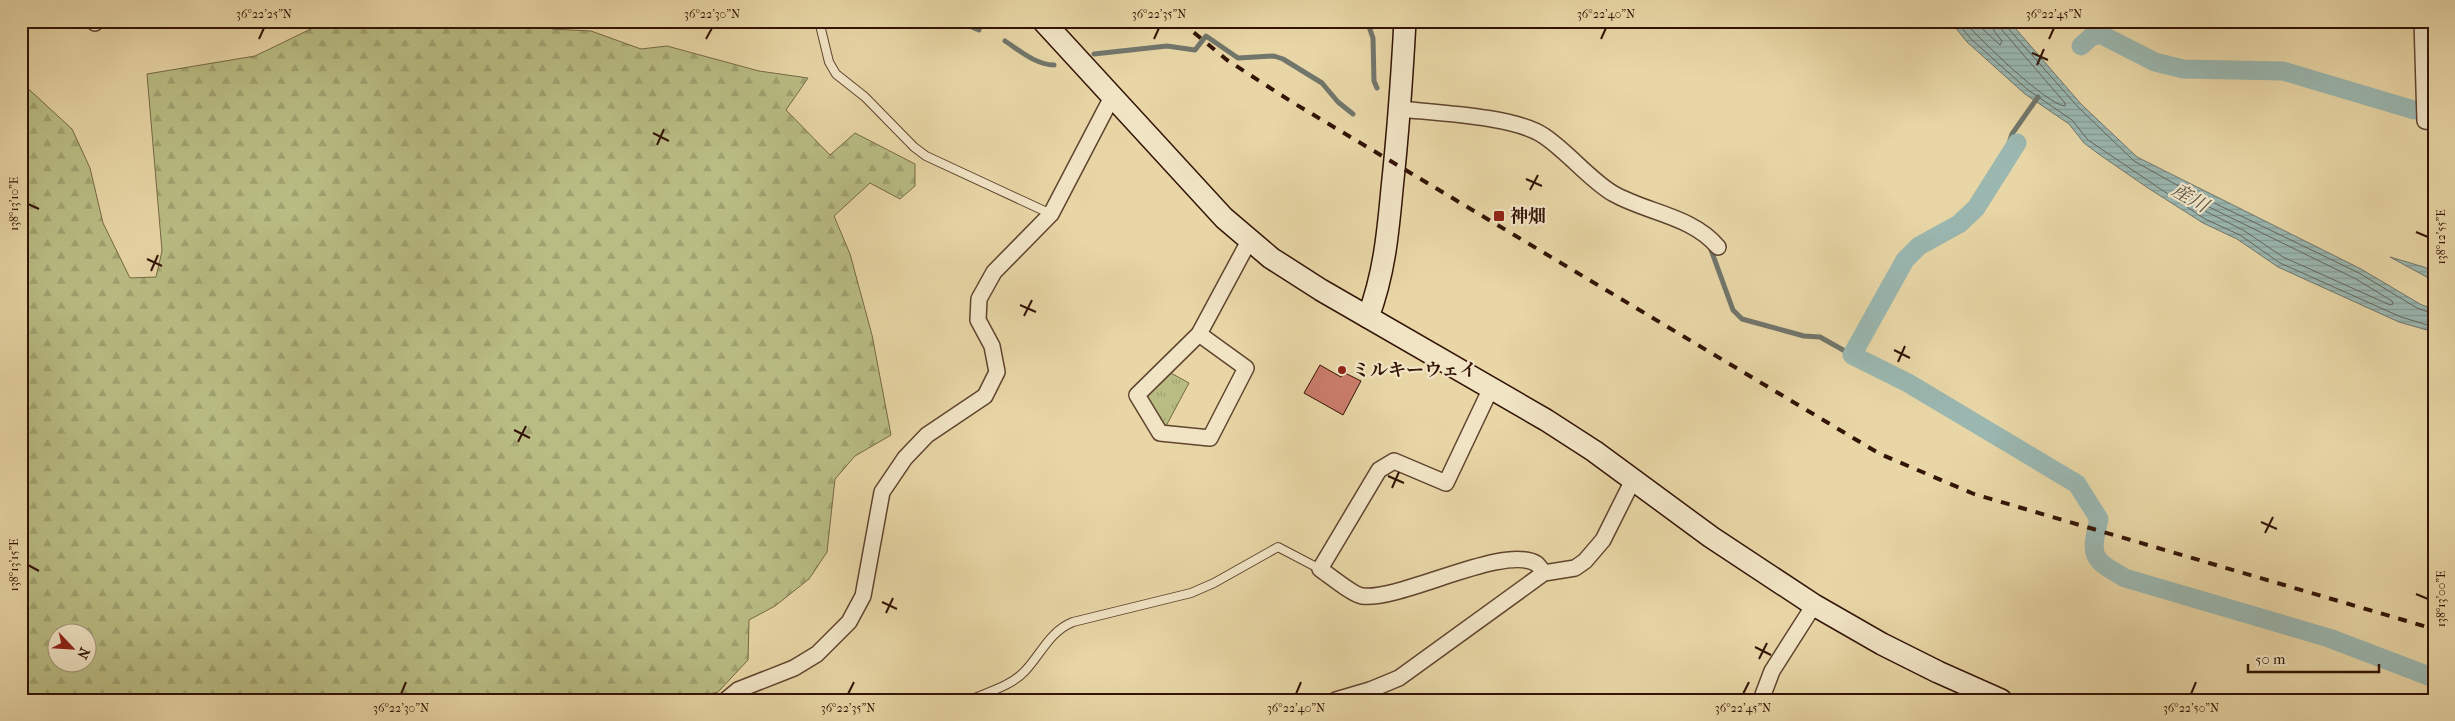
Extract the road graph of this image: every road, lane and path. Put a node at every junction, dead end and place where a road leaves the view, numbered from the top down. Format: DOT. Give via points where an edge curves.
graph roads {
  1 [pos="819,21"];
  2 [pos="1043,21"];
  3 [pos="1405,21"];
  4 [pos="2422,21"];
  5 [pos="1112,97"];
  6 [pos="1400,109"];
  7 [pos="2434,122"];
  8 [pos="1051,214"];
  9 [pos="1250,240"];
  10 [pos="1718,247"];
  11 [pos="1368,316"];
  12 [pos="1199,334"];
  13 [pos="1491,388"];
  14 [pos="1633,480"];
  15 [pos="1320,569"];
  16 [pos="1544,573"];
  17 [pos="1814,604"];
  18 [pos="726,700"];
  19 [pos="970,700"];
  20 [pos="1336,700"];
  21 [pos="1760,700"];
  22 [pos="2001,700"];
  1 -- 8 [label="lane" via="829,62 836,74 865,97 914,147 926,156"];
  2 -- 5 [label="street"];
  3 -- 6 [label="street"];
  4 -- 7 [label="street" via="2425,121"];
  5 -- 8 [label="street"];
  5 -- 9 [label="street" via="1224,218"];
  6 -- 10 [label="street" via="1468,116 1529,128 1561,148 1612,194 1697,228"];
  6 -- 11 [label="street" via="1386,255"];
  8 -- 18 [label="street" via="994,272 978,299 978,320 992,346 997,372 985,396 927,435 905,458 882,492 863,596 848,622 817,654 794,668 738,690"];
  9 -- 11 [label="street" via="1293,273"];
  9 -- 12 [label="street"];
  11 -- 13 [label="street"];
  12 -- 12 [label="street" via="1137,395 1160,433 1210,438 1246,368"];
  13 -- 14 [label="street" via="1562,430"];
  13 -- 15 [label="street" via="1446,483 1394,461 1380,470"];
  14 -- 16 [label="street" via="1594,552 1574,568"];
  14 -- 17 [label="street" via="1711,537"];
  15 -- 16 [label="street" via="1360,597 1389,594 1451,574 1513,560 1537,564"];
  15 -- 19 [label="lane" via="1278,547 1191,593 1068,624 1013,681"];
  16 -- 20 [label="street" via="1399,678"];
  17 -- 21 [label="street" via="1772,671"];
  17 -- 22 [label="street" via="1882,644"];
}
